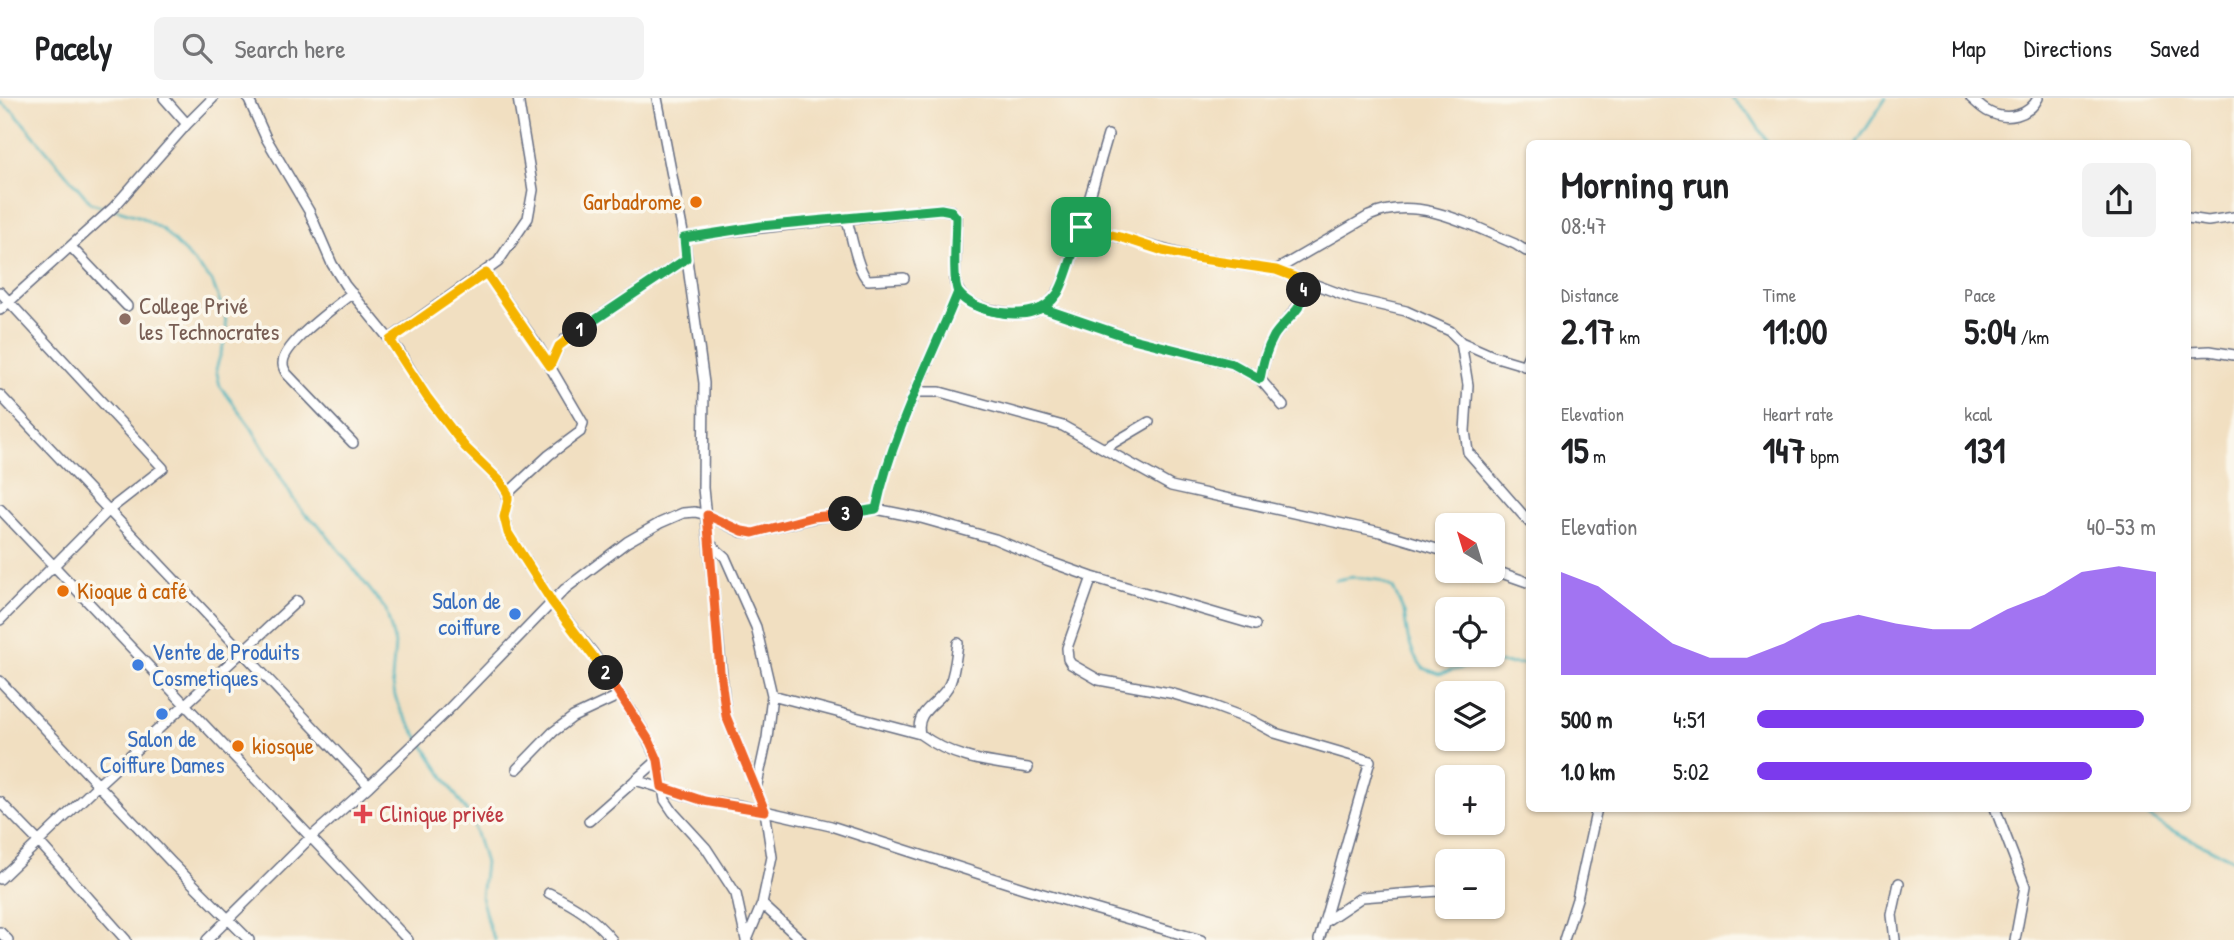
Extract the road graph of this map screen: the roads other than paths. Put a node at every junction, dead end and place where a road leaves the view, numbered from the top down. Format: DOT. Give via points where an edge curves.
graph roads {
  1 [pos="164,98"];
  2 [pos="213,98"];
  3 [pos="248,98"];
  4 [pos="518,98"];
  5 [pos="657,98"];
  6 [pos="1971,98"];
  7 [pos="2038,98"];
  8 [pos="187,124"];
  9 [pos="1108,135"];
  10 [pos="2234,217"];
  11 [pos="2191,218"];
  12 [pos="846,220"];
  13 [pos="1081,227"];
  14 [pos="684,238"];
  15 [pos="71,247"];
  16 [pos="1526,249"];
  17 [pos="686,259"];
  18 [pos="1276,270"];
  19 [pos="486,273"];
  20 [pos="904,278"];
  21 [pos="1302,280"];
  22 [pos="0,292"];
  23 [pos="958,292"];
  24 [pos="352,293"];
  25 [pos="9,302"];
  26 [pos="127,306"];
  27 [pos="1042,308"];
  28 [pos="0,310"];
  29 [pos="390,340"];
  30 [pos="1461,342"];
  31 [pos="2191,352"];
  32 [pos="2234,355"];
  33 [pos="550,366"];
  34 [pos="1526,367"];
  35 [pos="1260,379"];
  36 [pos="917,392"];
  37 [pos="0,395"];
  38 [pos="1283,406"];
  39 [pos="1149,422"];
  40 [pos="353,443"];
  41 [pos="1105,448"];
  42 [pos="508,494"];
  43 [pos="876,509"];
  44 [pos="109,510"];
  45 [pos="0,511"];
  46 [pos="707,515"];
  47 [pos="1526,518"];
  48 [pos="709,542"];
  49 [pos="1435,548"];
  50 [pos="54,567"];
  51 [pos="1505,574"];
  52 [pos="1092,577"];
  53 [pos="1526,582"];
  54 [pos="298,601"];
  55 [pos="552,602"];
  56 [pos="0,620"];
  57 [pos="1255,625"];
  58 [pos="958,643"];
  59 [pos="242,651"];
  60 [pos="0,681"];
  61 [pos="620,695"];
  62 [pos="772,695"];
  63 [pos="185,704"];
  64 [pos="920,734"];
  65 [pos="658,760"];
  66 [pos="1028,768"];
  67 [pos="517,769"];
  68 [pos="635,780"];
  69 [pos="99,784"];
  70 [pos="369,786"];
  71 [pos="662,787"];
  72 [pos="755,789"];
  73 [pos="0,802"];
  74 [pos="765,811"];
  75 [pos="1596,812"];
  76 [pos="1997,812"];
  77 [pos="589,821"];
  78 [pos="311,837"];
  79 [pos="39,842"];
  80 [pos="0,879"];
  81 [pos="1899,883"];
  82 [pos="1435,891"];
  83 [pos="549,893"];
  84 [pos="761,904"];
  85 [pos="229,919"];
  86 [pos="1326,920"];
  87 [pos="0,932"];
  88 [pos="8,940"];
  89 [pos="125,940"];
  90 [pos="207,940"];
  91 [pos="250,940"];
  92 [pos="408,940"];
  93 [pos="612,940"];
  94 [pos="747,940"];
  95 [pos="801,940"];
  96 [pos="1201,940"];
  97 [pos="1320,940"];
  98 [pos="1564,940"];
  99 [pos="1895,940"];
  100 [pos="2015,940"];
  1 -- 8 [label="street"];
  2 -- 8 [label="street"];
  3 -- 24 [label="street" via="314,220 332,264"];
  4 -- 19 [label="street" via="532,207 506,253"];
  5 -- 14 [label="street"];
  6 -- 7 [label="street" via="1990,113 2008,115 2028,112"];
  8 -- 15 [label="street" via="114,207"];
  9 -- 13 [label="street"];
  10 -- 11 [label="street"];
  12 -- 14 [label="street"];
  12 -- 20 [label="street" via="864,278"];
  12 -- 23 [label="street" via="951,211 956,217"];
  13 -- 18 [label="street" via="1195,258"];
  13 -- 27 [label="street" via="1058,293"];
  14 -- 17 [label="street"];
  15 -- 25 [label="street"];
  15 -- 26 [label="street"];
  16 -- 18 [label="street" via="1438,213 1403,206 1369,216"];
  17 -- 33 [label="street" via="564,340"];
  17 -- 46 [label="street" via="704,383"];
  18 -- 21 [label="street"];
  19 -- 29 [label="street"];
  19 -- 33 [label="street"];
  21 -- 30 [label="street" via="1421,316"];
  21 -- 35 [label="street" via="1303,300 1266,350"];
  22 -- 25 [label="street"];
  23 -- 27 [label="street" via="975,307 1017,314"];
  23 -- 36 [label="street"];
  24 -- 29 [label="street"];
  24 -- 40 [label="street" via="295,341 283,364 286,374"];
  25 -- 28 [label="street"];
  25 -- 44 [label="street" via="163,468"];
  27 -- 35 [label="street" via="1133,339 1233,364"];
  29 -- 42 [label="street" via="458,438"];
  30 -- 34 [label="street"];
  30 -- 47 [label="street" via="1468,385 1468,452"];
  31 -- 32 [label="street"];
  33 -- 42 [label="street" via="583,428"];
  35 -- 38 [label="street"];
  36 -- 41 [label="street" via="940,392 1030,415"];
  36 -- 43 [label="street" via="883,478"];
  37 -- 44 [label="street"];
  39 -- 41 [label="street"];
  41 -- 49 [label="street" via="1171,486"];
  42 -- 55 [label="street" via="504,525"];
  43 -- 46 [label="street" via="813,517 753,533"];
  43 -- 52 [label="street" via="995,539"];
  44 -- 50 [label="street"];
  44 -- 59 [label="street"];
  45 -- 50 [label="street"];
  46 -- 48 [label="street"];
  46 -- 55 [label="street" via="683,513 660,523 606,556"];
  48 -- 62 [label="street" via="725,557 756,627"];
  48 -- 72 [label="street" via="726,716"];
  50 -- 56 [label="street"];
  50 -- 63 [label="street"];
  51 -- 53 [label="street"];
  52 -- 57 [label="street"];
  52 -- 86 [label="street" via="1067,648 1075,667 1099,680 1208,704 1275,733 1370,761"];
  54 -- 59 [label="street"];
  55 -- 61 [label="street"];
  55 -- 70 [label="street"];
  58 -- 64 [label="street" via="951,681 921,716"];
  59 -- 63 [label="street"];
  59 -- 70 [label="street"];
  60 -- 69 [label="street"];
  61 -- 65 [label="street"];
  61 -- 67 [label="street" via="552,732"];
  62 -- 64 [label="street"];
  62 -- 72 [label="street"];
  63 -- 69 [label="street"];
  63 -- 78 [label="street"];
  64 -- 66 [label="street" via="965,758"];
  65 -- 68 [label="street"];
  65 -- 71 [label="street"];
  68 -- 71 [label="street"];
  68 -- 77 [label="street"];
  69 -- 79 [label="street"];
  69 -- 85 [label="street"];
  70 -- 78 [label="street"];
  71 -- 74 [label="street" via="704,801"];
  71 -- 94 [label="street" via="673,812 706,848 736,894"];
  72 -- 74 [label="street"];
  73 -- 79 [label="street"];
  74 -- 84 [label="street" via="772,857"];
  74 -- 96 [label="street" via="831,825"];
  75 -- 98 [label="street"];
  76 -- 100 [label="street" via="2025,886"];
  78 -- 85 [label="street"];
  78 -- 92 [label="street"];
  79 -- 80 [label="street"];
  79 -- 89 [label="street"];
  81 -- 99 [label="street" via="1892,915"];
  82 -- 86 [label="street" via="1362,897"];
  83 -- 93 [label="street" via="579,908"];
  84 -- 94 [label="street"];
  84 -- 95 [label="street"];
  85 -- 90 [label="street"];
  85 -- 91 [label="street"];
  86 -- 97 [label="street"];
  87 -- 88 [label="street"];
}
